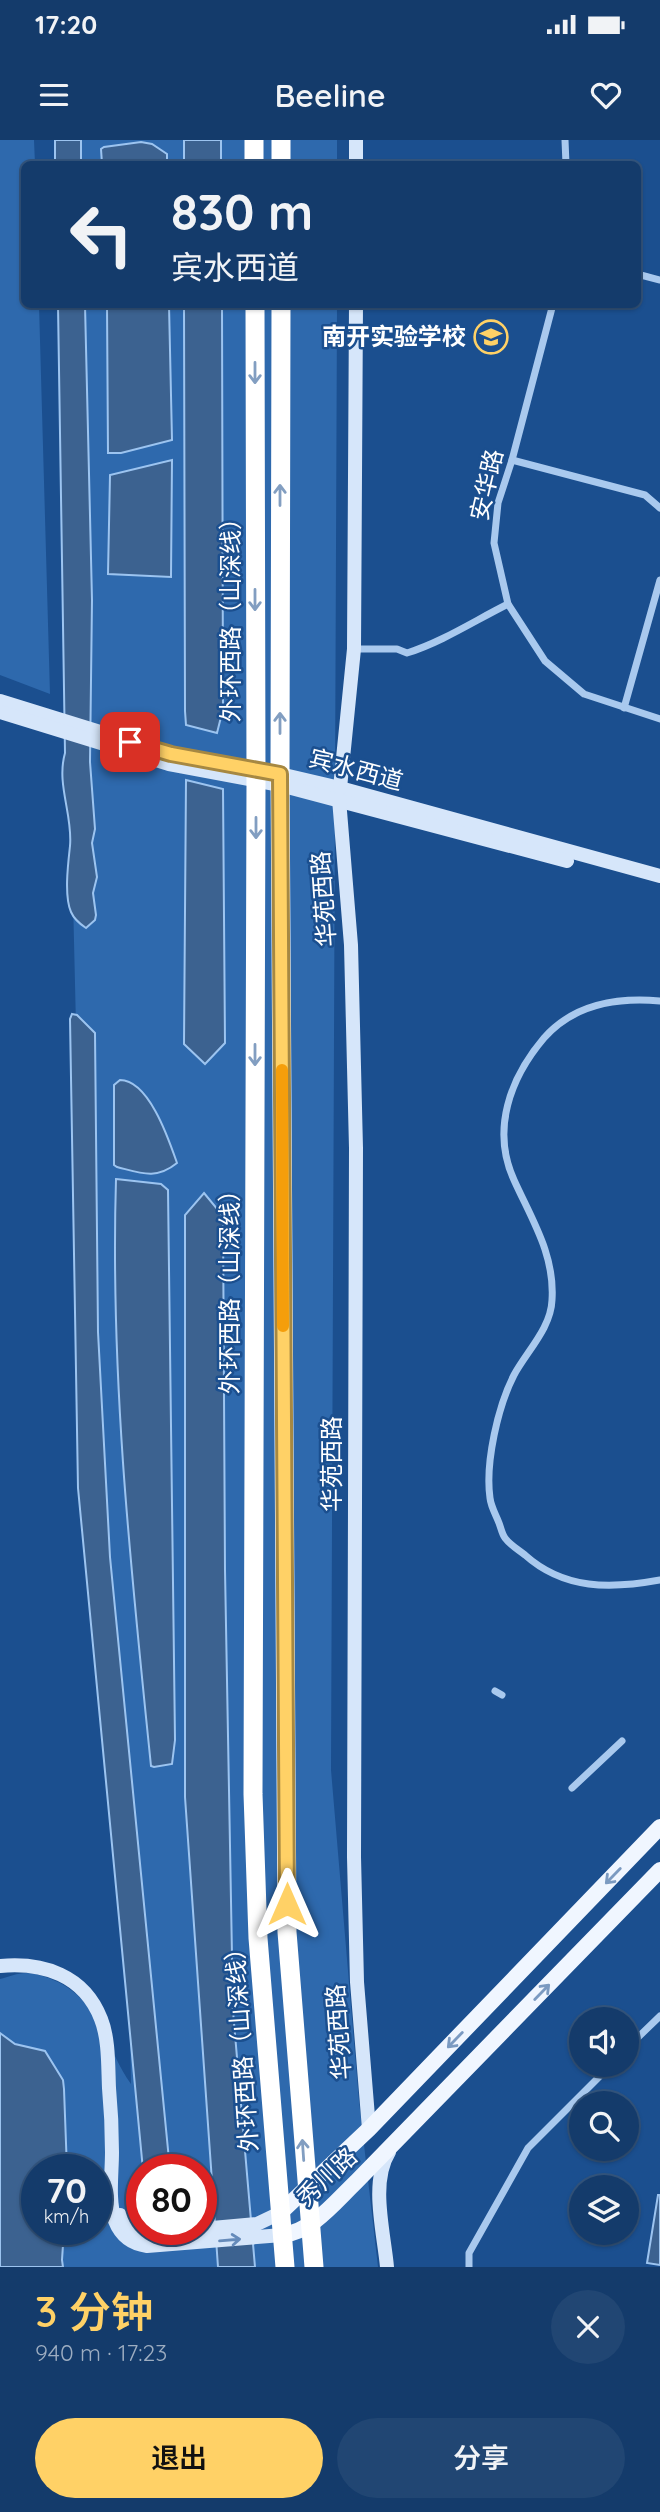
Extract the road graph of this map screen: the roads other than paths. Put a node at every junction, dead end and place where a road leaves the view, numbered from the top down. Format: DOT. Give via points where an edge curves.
graph roads {
  1 [pos="254,140"];
  2 [pos="281,140"];
  3 [pos="356,140"];
  4 [pos="565,140"];
  5 [pos="254,161"];
  6 [pos="281,161"];
  7 [pos="356,161"];
  8 [pos="566,161"];
  9 [pos="641,275"];
  10 [pos="660,280"];
  11 [pos="255,308"];
  12 [pos="281,308"];
  13 [pos="356,308"];
  14 [pos="552,308"];
  15 [pos="512,460"];
  16 [pos="660,509"];
  17 [pos="660,580"];
  18 [pos="508,604"];
  19 [pos="354,649"];
  20 [pos="0,701"];
  21 [pos="624,708"];
  22 [pos="0,712"];
  23 [pos="660,719"];
  24 [pos="57,725"];
  25 [pos="256,775"];
  26 [pos="280,779"];
  27 [pos="339,794"];
  28 [pos="660,876"];
  29 [pos="660,886"];
  30 [pos="660,1001"];
  31 [pos="660,1580"];
  32 [pos="622,1741"];
  33 [pos="572,1788"];
  34 [pos="660,1827"];
  35 [pos="660,1870"];
  36 [pos="0,1959"];
  37 [pos="0,1966"];
  38 [pos="660,2016"];
  39 [pos="639,2036"];
  40 [pos="599,2077"];
  41 [pos="369,2129"];
  42 [pos="351,2147"];
  43 [pos="392,2147"];
  44 [pos="363,2175"];
  45 [pos="306,2190"];
  46 [pos="279,2213"];
  47 [pos="126,2223"];
  48 [pos="309,2225"];
  49 [pos="257,2231"];
  50 [pos="217,2232"];
  51 [pos="282,2235"];
  52 [pos="126,2237"];
  53 [pos="285,2267"];
  54 [pos="314,2267"];
  55 [pos="385,2267"];
  56 [pos="469,2267"];
  1 -- 5 [label="highway"];
  2 -- 6 [label="highway"];
  3 -- 7 [label="street"];
  4 -- 8 [label="street"];
  9 -- 10 [label="street"];
  11 -- 25 [label="highway, 外环西路（山深线）, one-way"];
  26 -- 12 [label="highway, 外环西路（山深线）, one-way"];
  13 -- 19 [label="street, 华苑西路"];
  14 -- 15 [label="street, 安华路"];
  15 -- 16 [label="street" via="645,495"];
  15 -- 18 [label="street, 安华路" via="498,503 494,543"];
  17 -- 21 [label="street"];
  18 -- 19 [label="street" via="433,645 407,653"];
  18 -- 21 [label="street, 安华路" via="545,661 584,694"];
  19 -- 27 [label="street, 华苑西路"];
  20 -- 24 [label="street, 宾水西道"];
  21 -- 23 [label="street, 安华路"];
  22 -- 24 [label="street, 宾水西道"];
  24 -- 25 [label="street, 宾水西道"];
  25 -- 26 [label="street, 宾水西道"];
  25 -- 46 [label="highway, 外环西路（山深线）, one-way" via="253,1794 258,1938"];
  26 -- 27 [label="street, 宾水西道"];
  45 -- 26 [label="highway, 外环西路（山深线）, one-way" via="287,1932"];
  27 -- 28 [label="street, 宾水西道"];
  27 -- 29 [label="street, 宾水西道"];
  27 -- 41 [label="street, 华苑西路" via="351,945 356,1148 354,1857"];
  30 -- 31 [label="street" via="619,1000 566,1018 533,1051 514,1082 505,1108 505,1149 551,1264 552,1304 541,1335 514,1376 489,1460 490,1501 504,1538 537,1566 581,1585 621,1586"];
  32 -- 33 [label="street"];
  34 -- 41 [label="main road, 秀川路, one-way"];
  43 -- 35 [label="main road, 秀川路, one-way"];
  36 -- 47 [label="street" via="33,1959 59,1966 83,1983 100,2005 109,2028 117,2095 118,2211"];
  37 -- 52 [label="street" via="33,1965 60,1973 97,2010 108,2076 112,2208"];
  38 -- 39 [label="street"];
  40 -- 56 [label="street" via="528,2148 469,2253"];
  41 -- 42 [label="main road, 秀川路"];
  42 -- 44 [label="main road" via="335,2172 335,2182 342,2186"];
  42 -- 45 [label="main road, 秀川路"];
  43 -- 44 [label="main road, 秀川路"];
  43 -- 55 [label="street" via="379,2175"];
  44 -- 48 [label="main road, 秀川路"];
  44 -- 55 [label="street" via="370,2177 375,2187"];
  45 -- 46 [label="main road, 秀川路"];
  45 -- 48 [label="highway, 外环西路（山深线）"];
  46 -- 49 [label="street, 秀川路"];
  46 -- 51 [label="highway, 外环西路（山深线）"];
  48 -- 51 [label="main road, 秀川路"];
  48 -- 54 [label="highway, 外环西路（山深线）"];
  49 -- 50 [label="street, 秀川路"];
  49 -- 51 [label="street, 秀川路"];
  51 -- 53 [label="highway, 外环西路（山深线）"];
}
